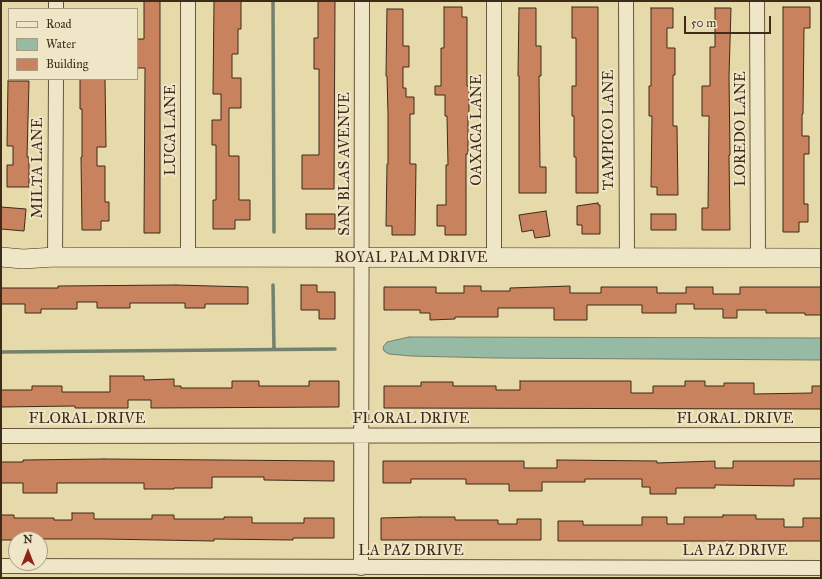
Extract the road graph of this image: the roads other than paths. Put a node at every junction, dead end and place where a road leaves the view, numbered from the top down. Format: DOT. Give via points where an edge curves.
graph roads {
  1 [pos="188,1"];
  2 [pos="362,1"];
  3 [pos="494,1"];
  4 [pos="626,1"];
  5 [pos="758,1"];
  6 [pos="56,80"];
  7 [pos="1,257"];
  8 [pos="55,257"];
  9 [pos="188,258"];
  10 [pos="362,258"];
  11 [pos="494,258"];
  12 [pos="758,258"];
  13 [pos="821,258"];
  14 [pos="627,259"];
  15 [pos="1,436"];
  16 [pos="361,436"];
  17 [pos="821,436"];
  18 [pos="1,566"];
  19 [pos="361,568"];
  20 [pos="821,568"];
  1 -- 9 [label="street, LUCA LANE"];
  2 -- 10 [label="street, SAN BLAS AVENUE"];
  3 -- 11 [label="street, OAXACA LANE"];
  4 -- 14 [label="street, TAMPICO LANE"];
  5 -- 12 [label="street, LOREDO LANE"];
  6 -- 8 [label="street, MILTA LANE"];
  7 -- 8 [label="street, ROYAL PALM DRIVE"];
  8 -- 9 [label="street, ROYAL PALM DRIVE"];
  9 -- 10 [label="street, ROYAL PALM DRIVE"];
  10 -- 11 [label="street, ROYAL PALM DRIVE"];
  10 -- 16 [label="street, SAN BLAS AVENUE"];
  11 -- 14 [label="street, ROYAL PALM DRIVE"];
  12 -- 13 [label="street, ROYAL PALM DRIVE"];
  12 -- 14 [label="street, ROYAL PALM DRIVE"];
  15 -- 16 [label="street, FLORAL DRIVE"];
  16 -- 17 [label="street, FLORAL DRIVE"];
  16 -- 19 [label="street, SAN BLAS AVENUE"];
  18 -- 19 [label="street, LA PAZ DRIVE"];
  19 -- 20 [label="street, LA PAZ DRIVE"];
}
